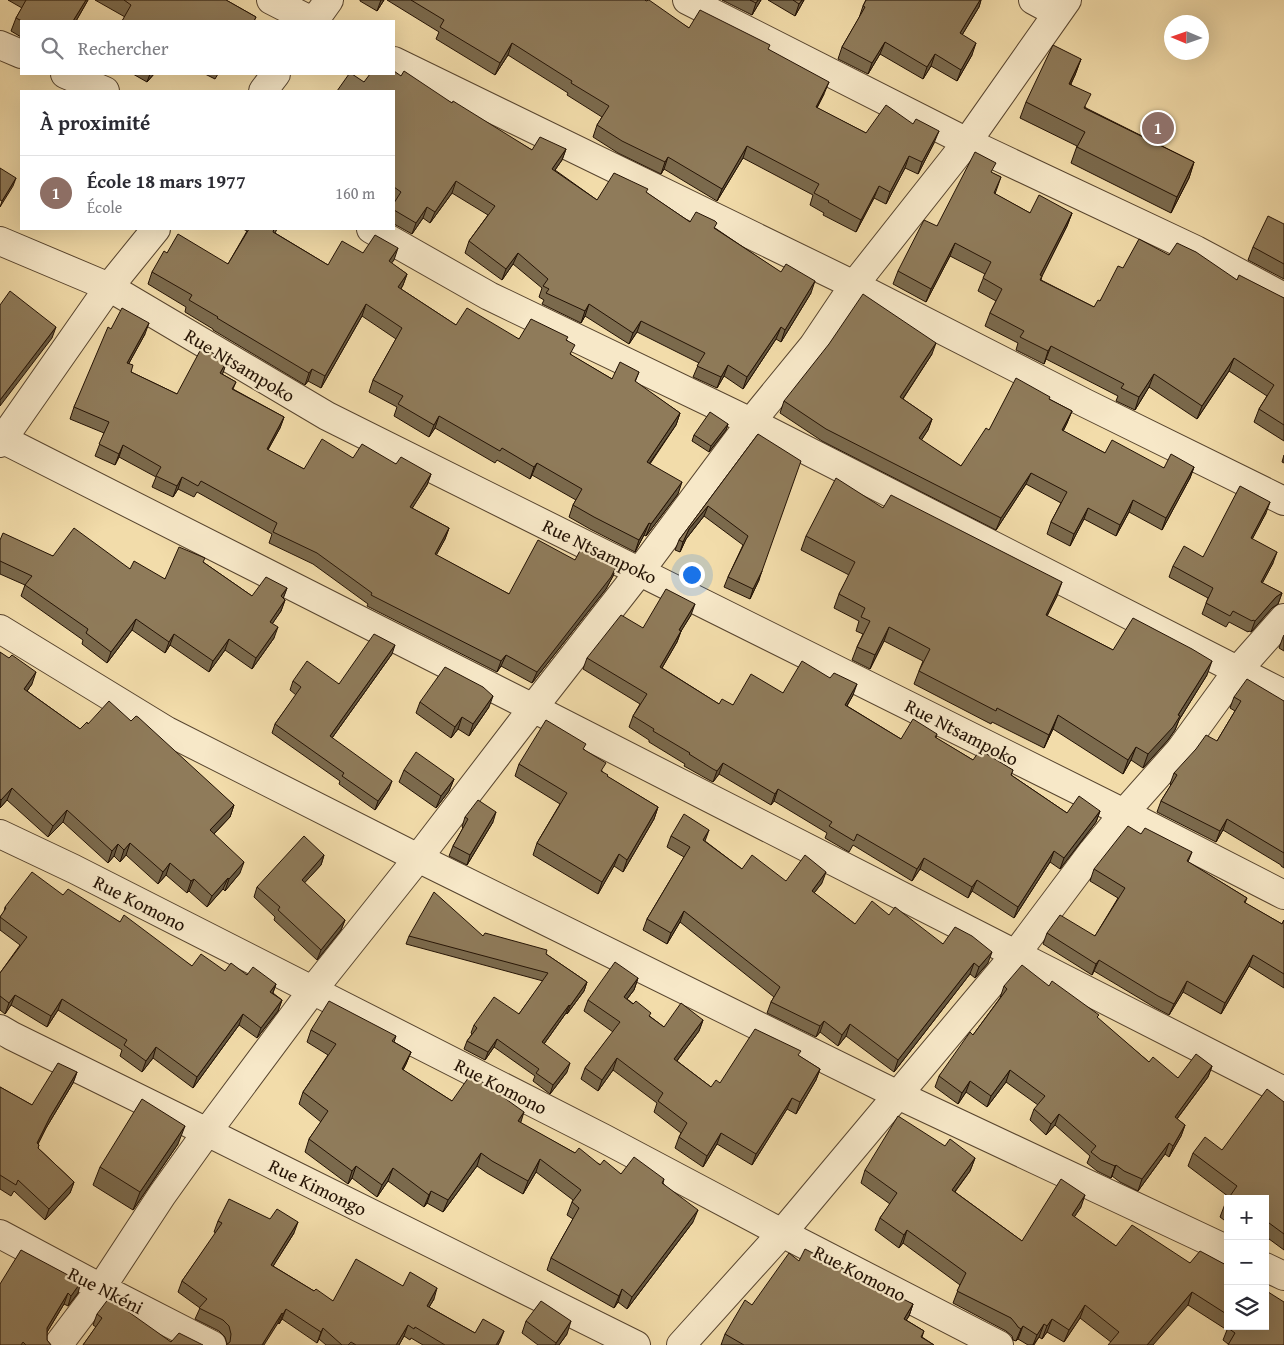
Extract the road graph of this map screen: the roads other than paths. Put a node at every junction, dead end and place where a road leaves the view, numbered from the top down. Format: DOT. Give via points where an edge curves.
graph roads {
  1 [pos="271,0"];
  2 [pos="330,0"];
  3 [pos="687,0"];
  4 [pos="1033,0"];
  5 [pos="1062,6"];
  6 [pos="311,20"];
  7 [pos="314,20"];
  8 [pos="0,45"];
  9 [pos="20,54"];
  10 [pos="395,61"];
  11 [pos="67,75"];
  12 [pos="275,75"];
  13 [pos="103,90"];
  14 [pos="264,90"];
  15 [pos="967,142"];
  16 [pos="155,230"];
  17 [pos="373,230"];
  18 [pos="0,241"];
  19 [pos="854,285"];
  20 [pos="109,287"];
  21 [pos="1284,296"];
  22 [pos="751,422"];
  23 [pos="1,440"];
  24 [pos="1284,502"];
  25 [pos="640,571"];
  26 [pos="1284,618"];
  27 [pos="0,629"];
  28 [pos="1238,670"];
  29 [pos="1284,694"];
  30 [pos="533,708"];
  31 [pos="1124,813"];
  32 [pos="0,834"];
  33 [pos="418,858"];
  34 [pos="1284,895"];
  35 [pos="1015,955"];
  36 [pos="312,991"];
  37 [pos="0,1029"];
  38 [pos="1284,1091"];
  39 [pos="898,1095"];
  40 [pos="207,1132"];
  41 [pos="782,1233"];
  42 [pos="0,1234"];
  43 [pos="1224,1248"];
  44 [pos="1269,1269"];
  45 [pos="1284,1276"];
  46 [pos="100,1288"];
  47 [pos="58,1345"];
  48 [pos="212,1345"];
  49 [pos="636,1345"];
  50 [pos="680,1345"];
  51 [pos="999,1345"];
  1 -- 6 [label="street"];
  2 -- 7 [label="street"];
  3 -- 15 [label="street"];
  4 -- 5 [label="street"];
  5 -- 15 [label="street"];
  8 -- 9 [label="street"];
  10 -- 19 [label="street"];
  11 -- 13 [label="street"];
  12 -- 14 [label="street"];
  15 -- 19 [label="street"];
  15 -- 21 [label="street" via="1196,250"];
  16 -- 20 [label="street"];
  17 -- 22 [label="street" via="489,296"];
  18 -- 20 [label="street, Rue Ntsampoko"];
  19 -- 22 [label="street" via="814,346"];
  19 -- 24 [label="street"];
  20 -- 23 [label="street"];
  20 -- 25 [label="street, Rue Ntsampoko" via="327,416"];
  22 -- 25 [label="street"];
  22 -- 28 [label="street"];
  23 -- 30 [label="street"];
  25 -- 30 [label="street"];
  25 -- 31 [label="street, Rue Ntsampoko"];
  26 -- 28 [label="street"];
  27 -- 33 [label="street" via="167,731"];
  28 -- 29 [label="street"];
  28 -- 31 [label="street" via="1180,750"];
  30 -- 33 [label="street"];
  30 -- 35 [label="street"];
  31 -- 34 [label="street, Rue Ntsampoko"];
  31 -- 35 [label="street"];
  32 -- 36 [label="street, Rue Komono"];
  33 -- 36 [label="street"];
  33 -- 39 [label="street"];
  35 -- 38 [label="street"];
  35 -- 39 [label="street"];
  36 -- 40 [label="street"];
  36 -- 41 [label="street, Rue Komono" via="604,1138"];
  37 -- 40 [label="street, Rue Kimongo"];
  39 -- 41 [label="street"];
  39 -- 43 [label="street"];
  40 -- 46 [label="street"];
  40 -- 49 [label="street, Rue Kimongo"];
  41 -- 50 [label="street"];
  41 -- 51 [label="street, Rue Komono"];
  42 -- 46 [label="street, Rue Nkéni"];
  44 -- 45 [label="street"];
  46 -- 47 [label="street"];
  46 -- 48 [label="street, Rue Nkéni"];
}
